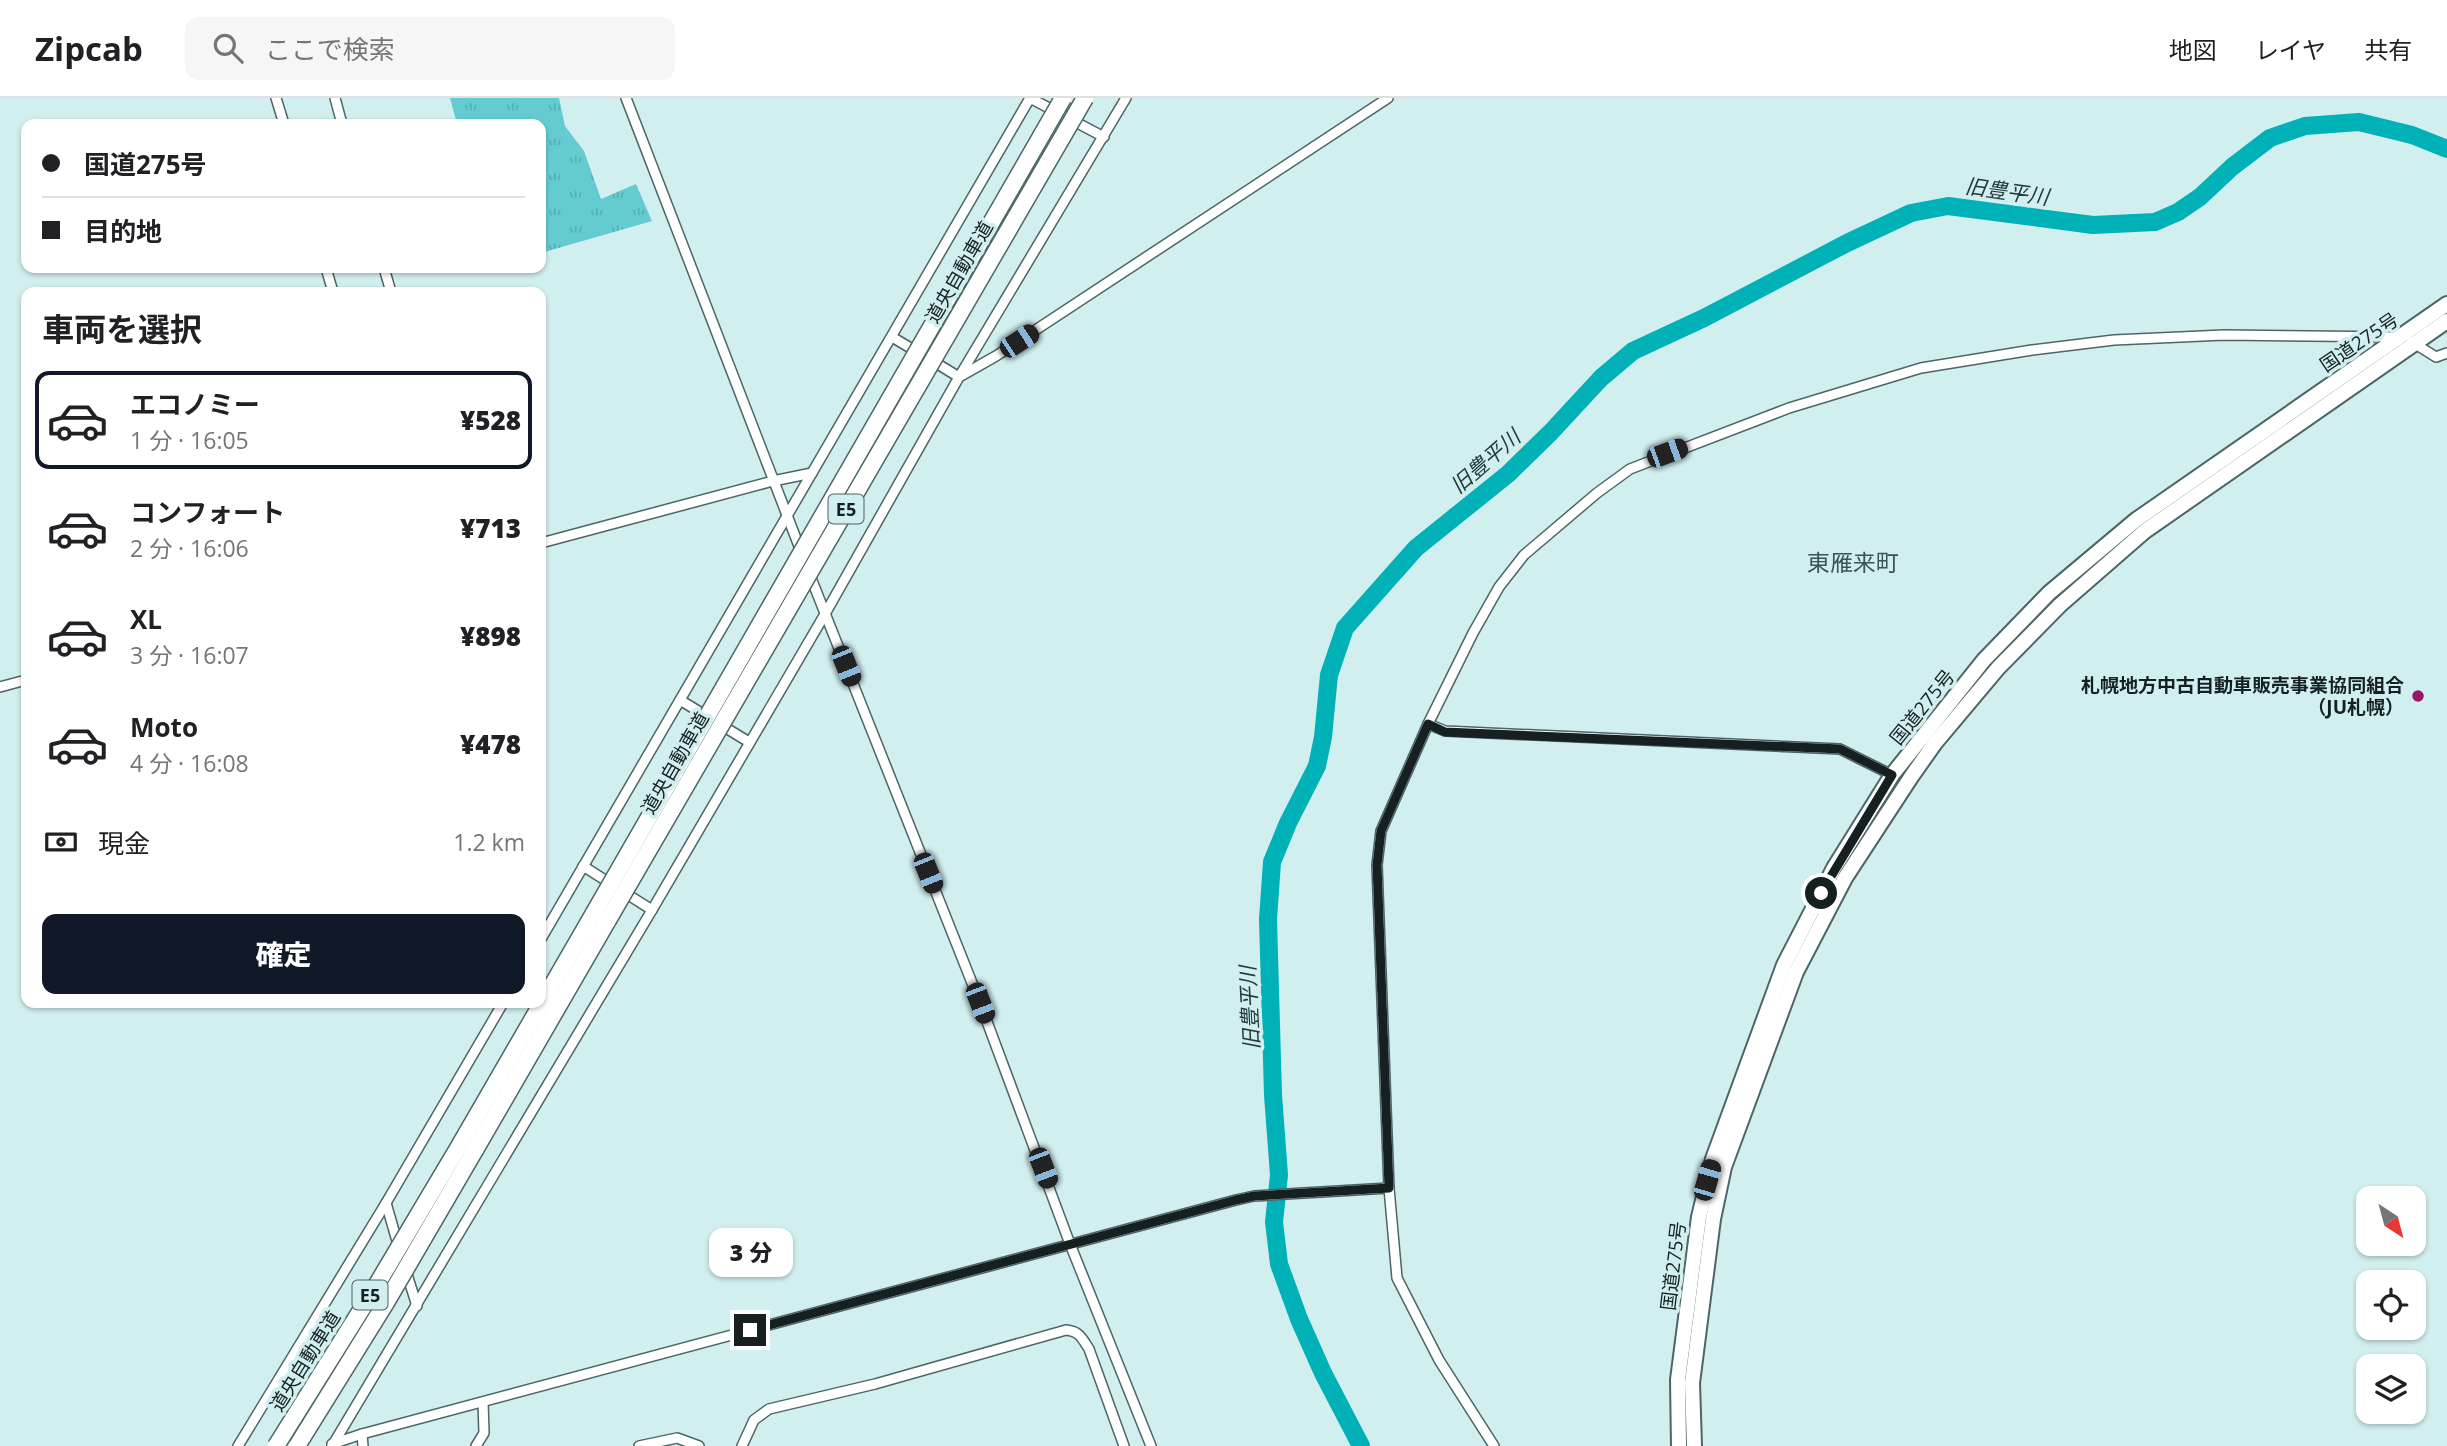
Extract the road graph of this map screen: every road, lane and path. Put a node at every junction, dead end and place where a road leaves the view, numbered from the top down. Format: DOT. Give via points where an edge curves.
graph roads {
  1 [pos="276,98"];
  2 [pos="334,98"];
  3 [pos="626,98"];
  4 [pos="1063,98"];
  5 [pos="1085,98"];
  6 [pos="1126,98"];
  7 [pos="1388,98"];
  8 [pos="282,119"];
  9 [pos="340,119"];
  10 [pos="1104,136"];
  11 [pos="2447,304"];
  12 [pos="2447,321"];
  13 [pos="892,337"];
  14 [pos="2399,337"];
  15 [pos="2414,343"];
  16 [pos="2447,353"];
  17 [pos="960,377"];
  18 [pos="812,473"];
  19 [pos="773,481"];
  20 [pos="788,517"];
  21 [pos="546,542"];
  22 [pos="825,614"];
  23 [pos="21,681"];
  24 [pos="0,687"];
  25 [pos="680,700"];
  26 [pos="1428,724"];
  27 [pos="749,742"];
  28 [pos="1892,775"];
  29 [pos="583,866"];
  30 [pos="652,910"];
  31 [pos="601,916"];
  32 [pos="546,930"];
  33 [pos="500,1008"];
  34 [pos="468,1146"];
  35 [pos="1389,1188"];
  36 [pos="386,1203"];
  37 [pos="1070,1244"];
  38 [pos="417,1306"];
  39 [pos="483,1402"];
  40 [pos="362,1434"];
  41 [pos="330,1445"];
  42 [pos="238,1446"];
  43 [pos="276,1446"];
  44 [pos="297,1446"];
  45 [pos="363,1446"];
  46 [pos="477,1446"];
  47 [pos="639,1446"];
  48 [pos="699,1446"];
  49 [pos="742,1446"];
  50 [pos="1124,1446"];
  51 [pos="1151,1446"];
  52 [pos="1494,1446"];
  53 [pos="1679,1446"];
  54 [pos="1694,1446"];
  1 -- 8 [label="street"];
  2 -- 9 [label="street"];
  3 -- 19 [label="street"];
  4 -- 31 [label="highway, 道央自動車道 / E5, bridge"];
  5 -- 31 [label="highway, 道央自動車道 / E5, bridge"];
  6 -- 10 [label="street"];
  7 -- 17 [label="street"];
  10 -- 13 [label="street" via="1030,98"];
  10 -- 17 [label="street"];
  11 -- 14 [label="highway, 国道275号"];
  12 -- 15 [label="highway, 国道275号"];
  13 -- 17 [label="street"];
  13 -- 18 [label="street"];
  14 -- 15 [label="street"];
  14 -- 26 [label="street" via="2224,335 2114,340 2032,350 1921,368 1789,408 1667,453 1630,469 1524,555 1492,598"];
  14 -- 28 [label="highway, 国道275号" via="2136,520 2049,593 1984,660"];
  15 -- 16 [label="street" via="2437,357"];
  15 -- 54 [label="highway, 国道275号" via="2145,531 2060,605 1998,668 1936,743 1845,878 1796,972 1724,1167 1692,1383"];
  17 -- 22 [label="street"];
  18 -- 19 [label="street"];
  18 -- 20 [label="street"];
  19 -- 20 [label="street"];
  19 -- 21 [label="street"];
  20 -- 22 [label="street"];
  20 -- 25 [label="street"];
  22 -- 27 [label="street"];
  22 -- 37 [label="street"];
  23 -- 24 [label="street"];
  25 -- 27 [label="street"];
  25 -- 29 [label="street"];
  26 -- 28 [label="street" via="1445,732 1840,749"];
  26 -- 35 [label="street" via="1381,831 1377,865"];
  27 -- 30 [label="street"];
  28 -- 53 [label="highway, 国道275号" via="1834,869 1784,965 1713,1159 1699,1217 1678,1380"];
  29 -- 30 [label="street"];
  29 -- 32 [label="street"];
  30 -- 38 [label="street"];
  31 -- 34 [label="highway, 道央自動車道 / E5"];
  33 -- 36 [label="street"];
  34 -- 43 [label="highway, 道央自動車道 / E5, bridge"];
  34 -- 44 [label="highway, 道央自動車道 / E5, bridge" via="387,1301"];
  35 -- 37 [label="street" via="1254,1196"];
  35 -- 52 [label="street" via="1397,1278 1439,1360"];
  36 -- 38 [label="street"];
  36 -- 42 [label="street"];
  37 -- 39 [label="street"];
  37 -- 51 [label="street"];
  38 -- 41 [label="street"];
  39 -- 40 [label="street"];
  39 -- 46 [label="street" via="484,1433"];
  40 -- 41 [label="street"];
  40 -- 45 [label="street"];
  47 -- 48 [label="street" via="677,1438"];
  49 -- 50 [label="street" via="754,1420 769,1409 1066,1330 1082,1337"];
}
